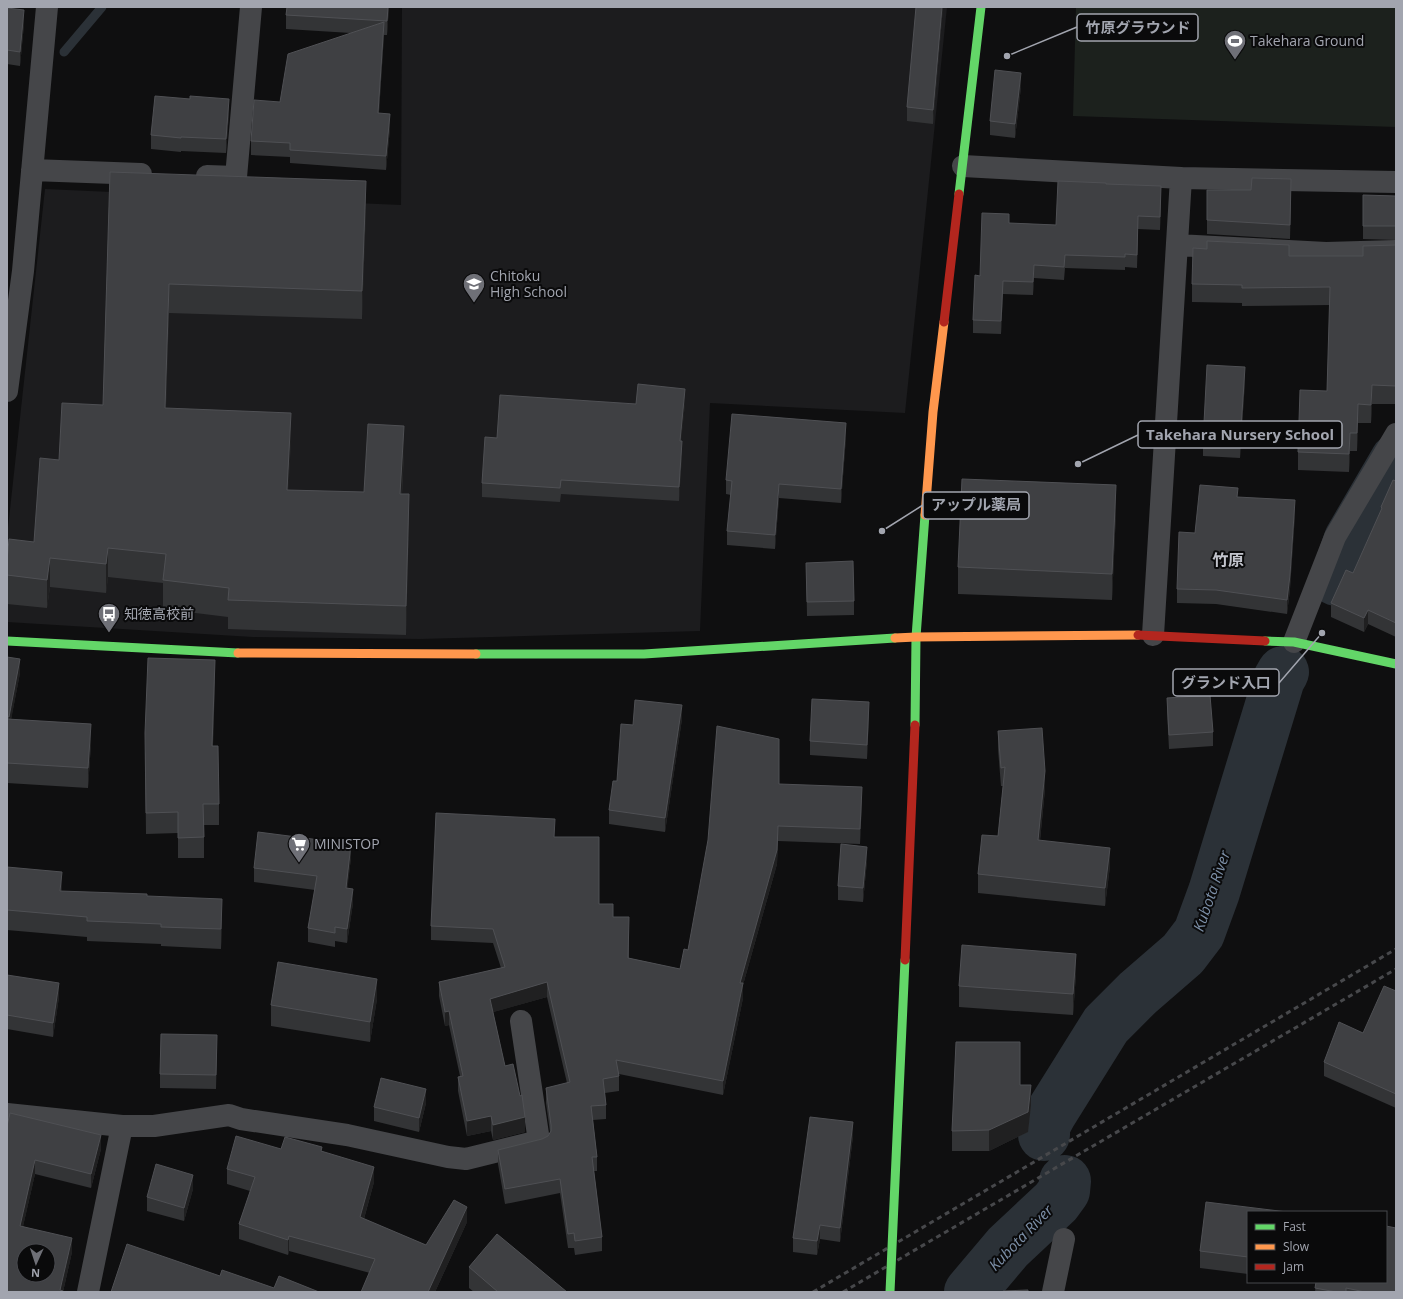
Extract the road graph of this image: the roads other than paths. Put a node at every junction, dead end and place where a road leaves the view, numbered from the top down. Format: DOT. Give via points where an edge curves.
graph roads {
  1 [pos="47,7"];
  2 [pos="251,7"];
  3 [pos="981,7"];
  4 [pos="963,166"];
  5 [pos="32,170"];
  6 [pos="157,175"];
  7 [pos="189,176"];
  8 [pos="1181,178"];
  9 [pos="1396,182"];
  10 [pos="1177,245"];
  11 [pos="1396,250"];
  12 [pos="15,270"];
  13 [pos="7,391"];
  14 [pos="1396,434"];
  15 [pos="1153,635"];
  16 [pos="916,637"];
  17 [pos="7,640"];
  18 [pos="1294,642"];
  19 [pos="1396,664"];
  20 [pos="520,1021"];
  21 [pos="7,1114"];
  22 [pos="122,1126"];
  23 [pos="1064,1239"];
  24 [pos="88,1292"];
  25 [pos="890,1292"];
  26 [pos="1053,1292"];
  1 -- 5 [label="street"];
  2 -- 7 [label="street" via="236,178"];
  3 -- 4 [label="street"];
  4 -- 8 [label="street"];
  4 -- 16 [label="street" via="933,412"];
  5 -- 6 [label="street"];
  5 -- 12 [label="street"];
  8 -- 9 [label="street"];
  8 -- 10 [label="street"];
  10 -- 11 [label="street" via="1326,253"];
  10 -- 15 [label="street"];
  12 -- 13 [label="street"];
  14 -- 18 [label="street" via="1335,537"];
  15 -- 16 [label="street"];
  15 -- 18 [label="street"];
  16 -- 17 [label="street" via="644,654 229,653"];
  16 -- 25 [label="street, bridge" via="915,725"];
  18 -- 19 [label="street"];
  20 -- 22 [label="street" via="539,1141 466,1159 229,1115 154,1126"];
  21 -- 22 [label="street"];
  22 -- 24 [label="street"];
  23 -- 26 [label="street"];
}
